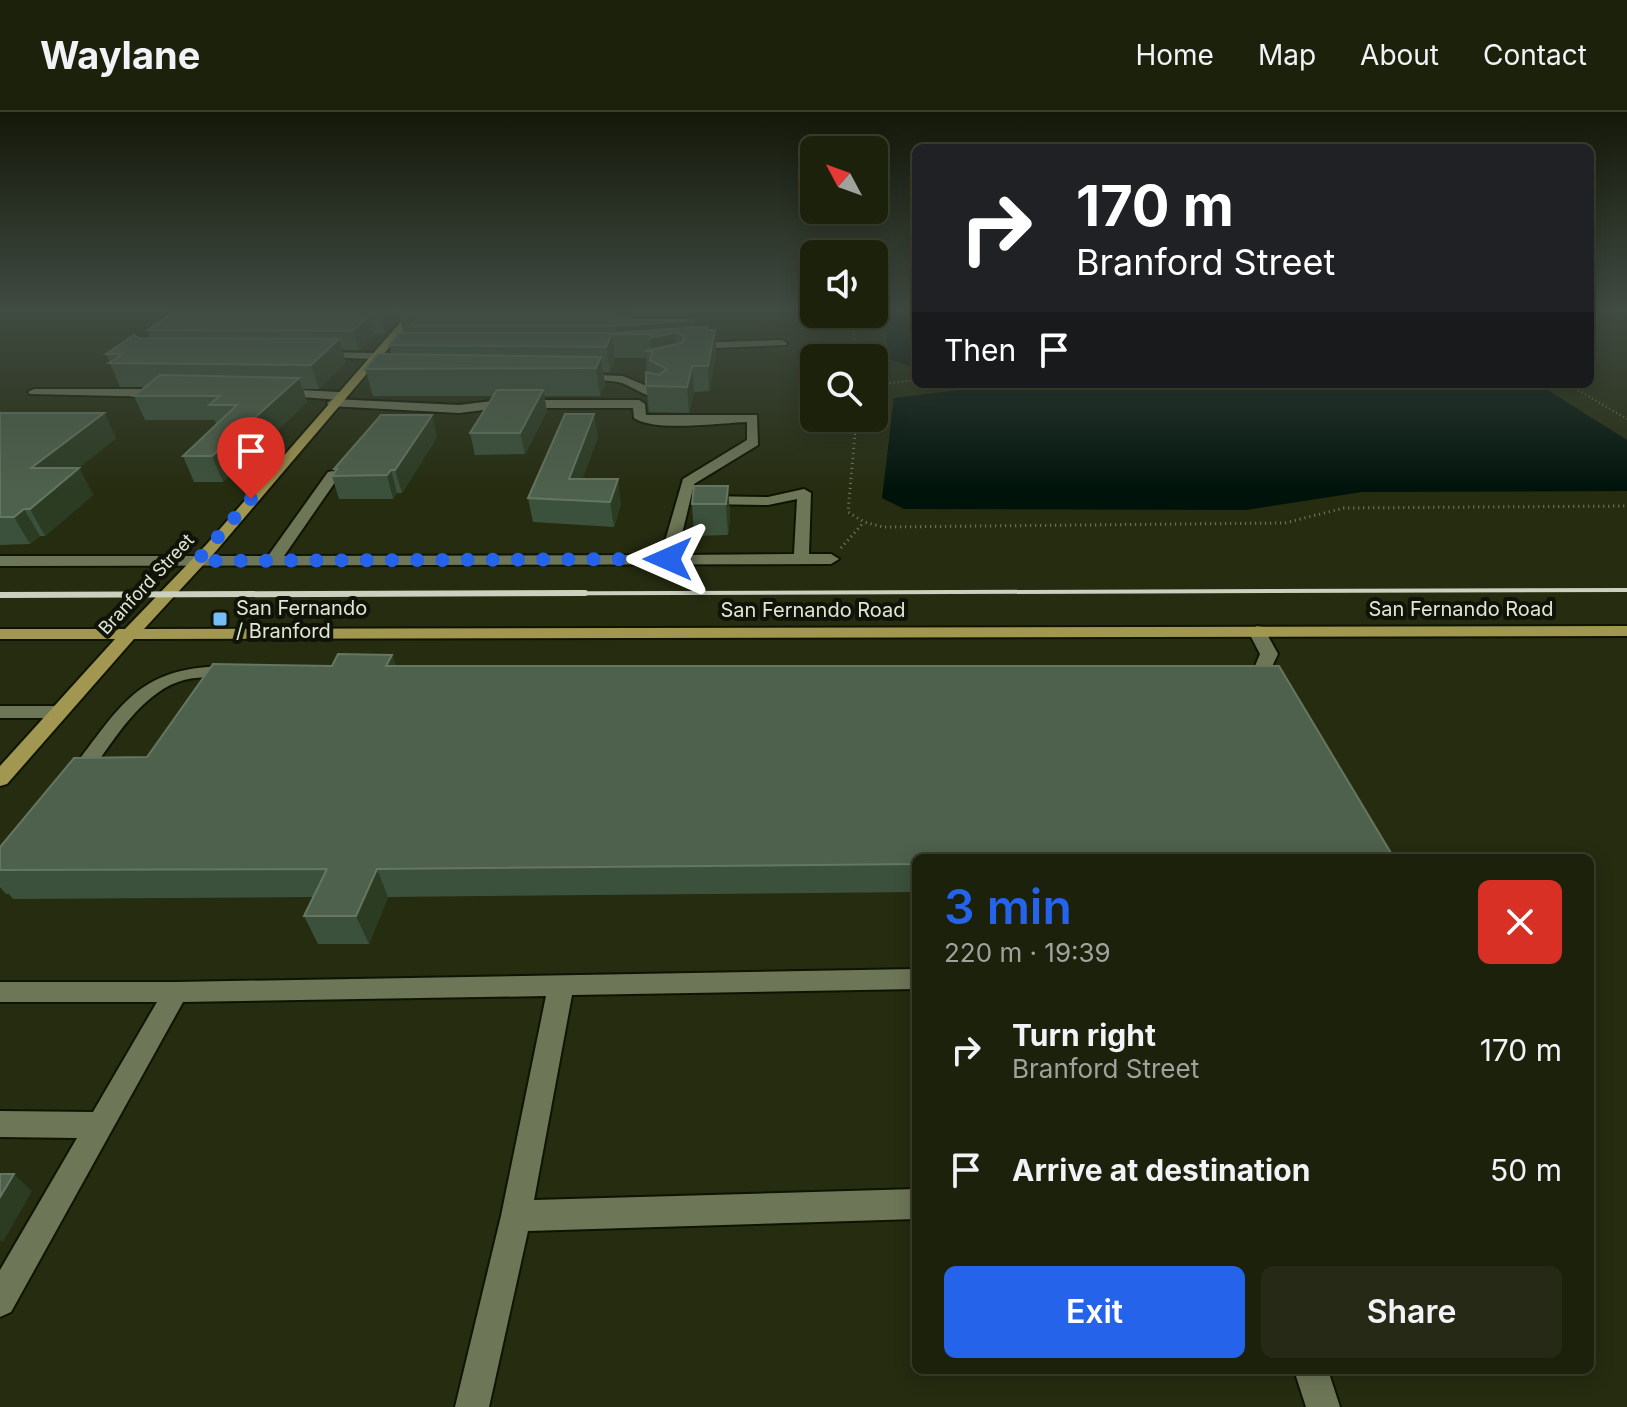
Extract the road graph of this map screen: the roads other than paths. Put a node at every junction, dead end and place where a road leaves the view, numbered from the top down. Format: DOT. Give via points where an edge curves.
graph roads {
  1 [pos="371,370"];
  2 [pos="641,370"];
  3 [pos="564,377"];
  4 [pos="613,378"];
  5 [pos="34,392"];
  6 [pos="173,393"];
  7 [pos="260,393"];
  8 [pos="660,394"];
  9 [pos="337,399"];
  10 [pos="333,475"];
  11 [pos="683,500"];
  12 [pos="668,559"];
  13 [pos="801,559"];
  14 [pos="831,559"];
  15 [pos="273,560"];
  16 [pos="0,561"];
  17 [pos="197,561"];
  18 [pos="1257,631"];
  19 [pos="1627,631"];
  20 [pos="0,634"];
  21 [pos="129,634"];
  22 [pos="256,671"];
  23 [pos="1261,673"];
  24 [pos="0,712"];
  25 [pos="58,712"];
  26 [pos="0,779"];
  27 [pos="60,797"];
  28 [pos="912,979"];
  29 [pos="561,985"];
  30 [pos="0,992"];
  31 [pos="176,992"];
  32 [pos="0,1124"];
  33 [pos="101,1125"];
  34 [pos="912,1204"];
  35 [pos="516,1216"];
  36 [pos="0,1301"];
  37 [pos="1312,1374"];
  38 [pos="472,1407"];
  39 [pos="1323,1407"];
  1 -- 9 [label="main road, Branford Street"];
  2 -- 4 [label="street"];
  3 -- 4 [label="street"];
  4 -- 8 [label="street"];
  5 -- 6 [label="street"];
  7 -- 9 [label="street"];
  9 -- 11 [label="street" via="459,409 639,404 640,418 753,418 753,442 688,482"];
  9 -- 17 [label="main road, Branford Street"];
  10 -- 15 [label="street"];
  11 -- 12 [label="street"];
  11 -- 13 [label="street" via="768,501 804,493"];
  12 -- 13 [label="street"];
  12 -- 15 [label="street"];
  13 -- 14 [label="street"];
  15 -- 17 [label="street"];
  16 -- 17 [label="street"];
  17 -- 21 [label="main road, Branford Street"];
  18 -- 19 [label="main road, San Fernando Road"];
  18 -- 21 [label="main road, San Fernando Road"];
  18 -- 23 [label="street" via="1269,654"];
  20 -- 21 [label="main road, San Fernando Road"];
  21 -- 25 [label="main road, Branford Street"];
  22 -- 27 [label="street" via="196,671 160,682"];
  24 -- 25 [label="street"];
  25 -- 26 [label="main road, Branford Street"];
  28 -- 29 [label="street"];
  29 -- 31 [label="street"];
  29 -- 35 [label="street"];
  30 -- 31 [label="street"];
  31 -- 33 [label="street"];
  32 -- 33 [label="street"];
  33 -- 36 [label="street"];
  34 -- 35 [label="street"];
  35 -- 38 [label="street"];
  37 -- 39 [label="street"];
}
